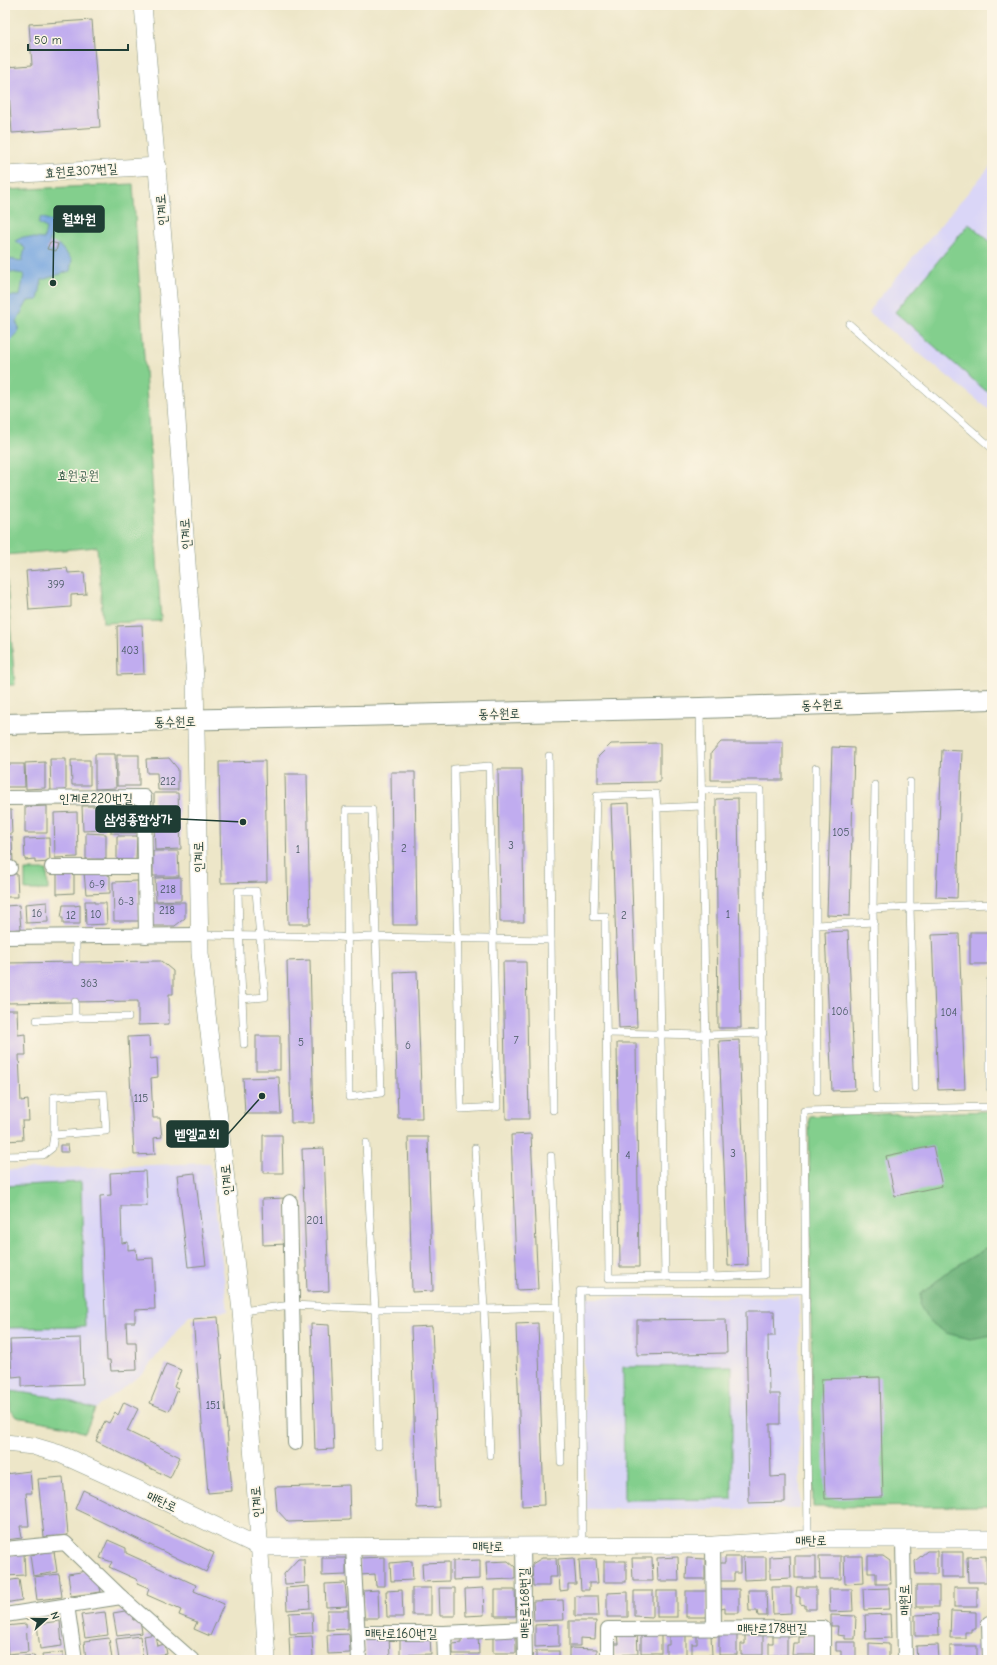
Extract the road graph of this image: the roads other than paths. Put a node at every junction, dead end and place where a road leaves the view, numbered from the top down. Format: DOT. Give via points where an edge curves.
graph roads {
  1 [pos="143,5"];
  2 [pos="158,166"];
  3 [pos="5,175"];
  4 [pos="849,324"];
  5 [pos="992,448"];
  6 [pos="992,699"];
  7 [pos="700,708"];
  8 [pos="196,721"];
  9 [pos="5,724"];
  10 [pos="549,756"];
  11 [pos="816,768"];
  12 [pos="910,782"];
  13 [pos="875,785"];
  14 [pos="702,790"];
  15 [pos="5,798"];
  16 [pos="702,806"];
  17 [pos="657,808"];
  18 [pos="52,867"];
  19 [pos="144,867"];
  20 [pos="992,904"];
  21 [pos="910,907"];
  22 [pos="873,909"];
  23 [pos="874,922"];
  24 [pos="816,925"];
  25 [pos="199,935"];
  26 [pos="239,935"];
  27 [pos="76,936"];
  28 [pos="146,936"];
  29 [pos="260,936"];
  30 [pos="5,937"];
  31 [pos="347,938"];
  32 [pos="376,938"];
  33 [pos="458,939"];
  34 [pos="493,940"];
  35 [pos="551,940"];
  36 [pos="76,962"];
  37 [pos="990,982"];
  38 [pos="242,999"];
  39 [pos="75,1002"];
  40 [pos="128,1017"];
  41 [pos="75,1018"];
  42 [pos="36,1020"];
  43 [pos="606,1033"];
  44 [pos="763,1033"];
  45 [pos="661,1034"];
  46 [pos="706,1035"];
  47 [pos="244,1044"];
  48 [pos="915,1088"];
  49 [pos="992,1088"];
  50 [pos="876,1089"];
  51 [pos="817,1091"];
  52 [pos="992,1107"];
  53 [pos="553,1110"];
  54 [pos="54,1135"];
  55 [pos="366,1143"];
  56 [pos="475,1148"];
  57 [pos="5,1156"];
  58 [pos="551,1156"];
  59 [pos="290,1202"];
  60 [pos="666,1277"];
  61 [pos="710,1277"];
  62 [pos="805,1290"];
  63 [pos="292,1305"];
  64 [pos="557,1307"];
  65 [pos="484,1308"];
  66 [pos="375,1309"];
  67 [pos="241,1311"];
  68 [pos="5,1443"];
  69 [pos="295,1443"];
  70 [pos="378,1446"];
  71 [pos="490,1455"];
  72 [pos="561,1462"];
  73 [pos="808,1539"];
  74 [pos="992,1539"];
  75 [pos="903,1540"];
  76 [pos="713,1545"];
  77 [pos="523,1546"];
  78 [pos="582,1546"];
  79 [pos="260,1547"];
  80 [pos="353,1547"];
  81 [pos="5,1549"];
  82 [pos="121,1597"];
  83 [pos="68,1605"];
  84 [pos="5,1615"];
  85 [pos="992,1623"];
  86 [pos="525,1629"];
  87 [pos="714,1629"];
  88 [pos="358,1633"];
  89 [pos="444,1633"];
  90 [pos="75,1660"];
  91 [pos="189,1660"];
  92 [pos="267,1660"];
  93 [pos="359,1660"];
  94 [pos="445,1660"];
  95 [pos="525,1660"];
  96 [pos="608,1660"];
  97 [pos="823,1660"];
  98 [pos="904,1660"];
  99 [pos="990,1660"];
  1 -- 2 [label="street, 인계로"];
  2 -- 3 [label="street, 효원로307번길"];
  2 -- 8 [label="street, 인계로"];
  4 -- 5 [label="lane"];
  6 -- 7 [label="main road, 동수원로"];
  7 -- 8 [label="main road, 동수원로"];
  7 -- 14 [label="lane"];
  8 -- 9 [label="main road, 동수원로"];
  8 -- 25 [label="street, 인계로"];
  10 -- 35 [label="lane"];
  11 -- 24 [label="lane"];
  12 -- 21 [label="lane"];
  13 -- 22 [label="lane"];
  14 -- 16 [label="lane"];
  14 -- 44 [label="lane" via="760,790"];
  15 -- 19 [label="street, 인계로220번길" via="144,797"];
  16 -- 17 [label="lane"];
  16 -- 46 [label="lane"];
  17 -- 43 [label="lane" via="656,794 597,796 594,917 605,916"];
  17 -- 45 [label="lane"];
  18 -- 19 [label="street"];
  19 -- 28 [label="street, 인계로220번길"];
  20 -- 21 [label="lane"];
  21 -- 22 [label="lane"];
  21 -- 48 [label="lane"];
  22 -- 23 [label="lane"];
  23 -- 24 [label="lane"];
  23 -- 50 [label="lane"];
  24 -- 51 [label="lane"];
  25 -- 26 [label="lane"];
  25 -- 28 [label="street"];
  25 -- 67 [label="street, 인계로"];
  26 -- 29 [label="lane"];
  26 -- 29 [label="lane" via="238,891 256,891"];
  26 -- 38 [label="lane"];
  27 -- 28 [label="street"];
  27 -- 30 [label="street"];
  27 -- 36 [label="lane"];
  29 -- 31 [label="lane"];
  29 -- 38 [label="lane" via="266,996"];
  31 -- 32 [label="lane"];
  31 -- 32 [label="lane" via="346,810 372,810"];
  31 -- 32 [label="lane" via="349,1098 381,1093"];
  32 -- 33 [label="lane"];
  33 -- 34 [label="lane"];
  33 -- 34 [label="lane" via="461,1108 496,1107"];
  33 -- 34 [label="lane" via="454,769 489,766"];
  34 -- 35 [label="lane"];
  35 -- 53 [label="lane"];
  37 -- 49 [label="lane"];
  38 -- 47 [label="lane"];
  39 -- 41 [label="lane"];
  40 -- 41 [label="lane"];
  41 -- 42 [label="lane"];
  43 -- 45 [label="lane"];
  43 -- 60 [label="lane" via="609,1278"];
  44 -- 46 [label="lane"];
  44 -- 61 [label="lane" via="764,1275"];
  45 -- 46 [label="lane"];
  45 -- 60 [label="lane"];
  46 -- 61 [label="lane"];
  52 -- 62 [label="lane" via="804,1111"];
  54 -- 54 [label="lane" via="106,1131 104,1094 54,1097"];
  54 -- 57 [label="lane" via="52,1148 43,1155"];
  55 -- 66 [label="lane"];
  56 -- 65 [label="lane"];
  58 -- 64 [label="lane"];
  59 -- 63 [label="street"];
  60 -- 61 [label="lane"];
  62 -- 73 [label="lane"];
  62 -- 78 [label="lane" via="580,1291"];
  63 -- 66 [label="lane"];
  63 -- 67 [label="lane"];
  63 -- 69 [label="street"];
  64 -- 65 [label="lane"];
  64 -- 72 [label="lane"];
  65 -- 66 [label="lane"];
  65 -- 71 [label="lane"];
  66 -- 70 [label="lane"];
  67 -- 79 [label="street, 인계로"];
  68 -- 79 [label="street, 매탄로" via="33,1446 60,1454"];
  73 -- 75 [label="street, 매탄로"];
  73 -- 76 [label="street, 매탄로"];
  74 -- 75 [label="street, 매탄로"];
  75 -- 98 [label="street, 매원로"];
  76 -- 78 [label="street, 매탄로"];
  76 -- 87 [label="street"];
  77 -- 78 [label="street, 매탄로"];
  77 -- 80 [label="street, 매탄로"];
  77 -- 86 [label="street, 매탄로168번길"];
  79 -- 80 [label="street, 매탄로"];
  79 -- 92 [label="street, 인계로"];
  80 -- 88 [label="street, 매탄로160번길"];
  81 -- 82 [label="street" via="65,1543"];
  82 -- 83 [label="street"];
  82 -- 91 [label="street"];
  83 -- 84 [label="street"];
  83 -- 90 [label="street"];
  85 -- 99 [label="street" via="989,1623"];
  86 -- 89 [label="street, 매탄로160번길"];
  86 -- 95 [label="street, 매탄로168번길"];
  87 -- 96 [label="street, 매탄로178번길" via="608,1629"];
  87 -- 97 [label="street, 매탄로178번길" via="823,1628"];
  88 -- 89 [label="street, 매탄로160번길"];
  88 -- 93 [label="street, 매탄로160번길"];
  89 -- 94 [label="street, 매탄로160번길"];
}
